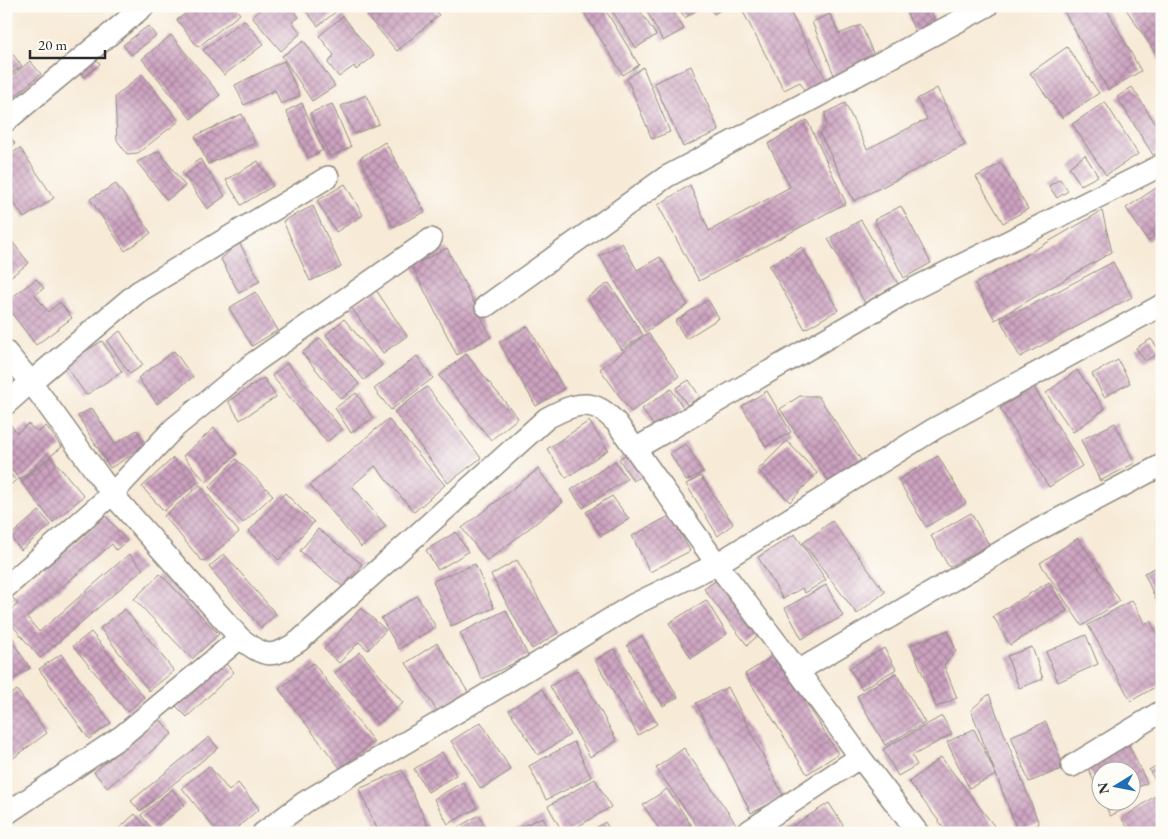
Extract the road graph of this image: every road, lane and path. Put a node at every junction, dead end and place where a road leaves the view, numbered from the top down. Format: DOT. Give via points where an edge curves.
graph roads {
  1 [pos="144,6"];
  2 [pos="987,6"];
  3 [pos="6,121"];
  4 [pos="1162,166"];
  5 [pos="328,177"];
  6 [pos="431,239"];
  7 [pos="486,306"];
  8 [pos="1162,306"];
  9 [pos="6,352"];
  10 [pos="31,382"];
  11 [pos="6,404"];
  12 [pos="635,449"];
  13 [pos="1162,465"];
  14 [pos="112,494"];
  15 [pos="717,564"];
  16 [pos="6,587"];
  17 [pos="240,638"];
  18 [pos="798,671"];
  19 [pos="1162,710"];
  20 [pos="860,757"];
  21 [pos="1072,766"];
  22 [pos="6,814"];
  23 [pos="263,833"];
  24 [pos="746,833"];
  25 [pos="918,833"];
  1 -- 3 [label="street"];
  2 -- 7 [label="street" via="666,177"];
  4 -- 12 [label="street" via="904,293"];
  5 -- 10 [label="street" via="138,292"];
  6 -- 14 [label="street" via="255,362 174,428"];
  8 -- 15 [label="street" via="934,429"];
  9 -- 10 [label="street"];
  10 -- 11 [label="street"];
  10 -- 14 [label="street"];
  12 -- 15 [label="street"];
  12 -- 17 [label="street" via="616,422 601,409 594,406 566,408 547,418 299,641 271,654 255,650"];
  13 -- 18 [label="street" via="1036,531"];
  14 -- 16 [label="street"];
  14 -- 17 [label="street"];
  15 -- 18 [label="street"];
  15 -- 23 [label="street" via="633,605 305,802"];
  17 -- 22 [label="street" via="122,736"];
  18 -- 20 [label="street"];
  19 -- 21 [label="street"];
  20 -- 24 [label="street"];
  20 -- 25 [label="street"];
}
